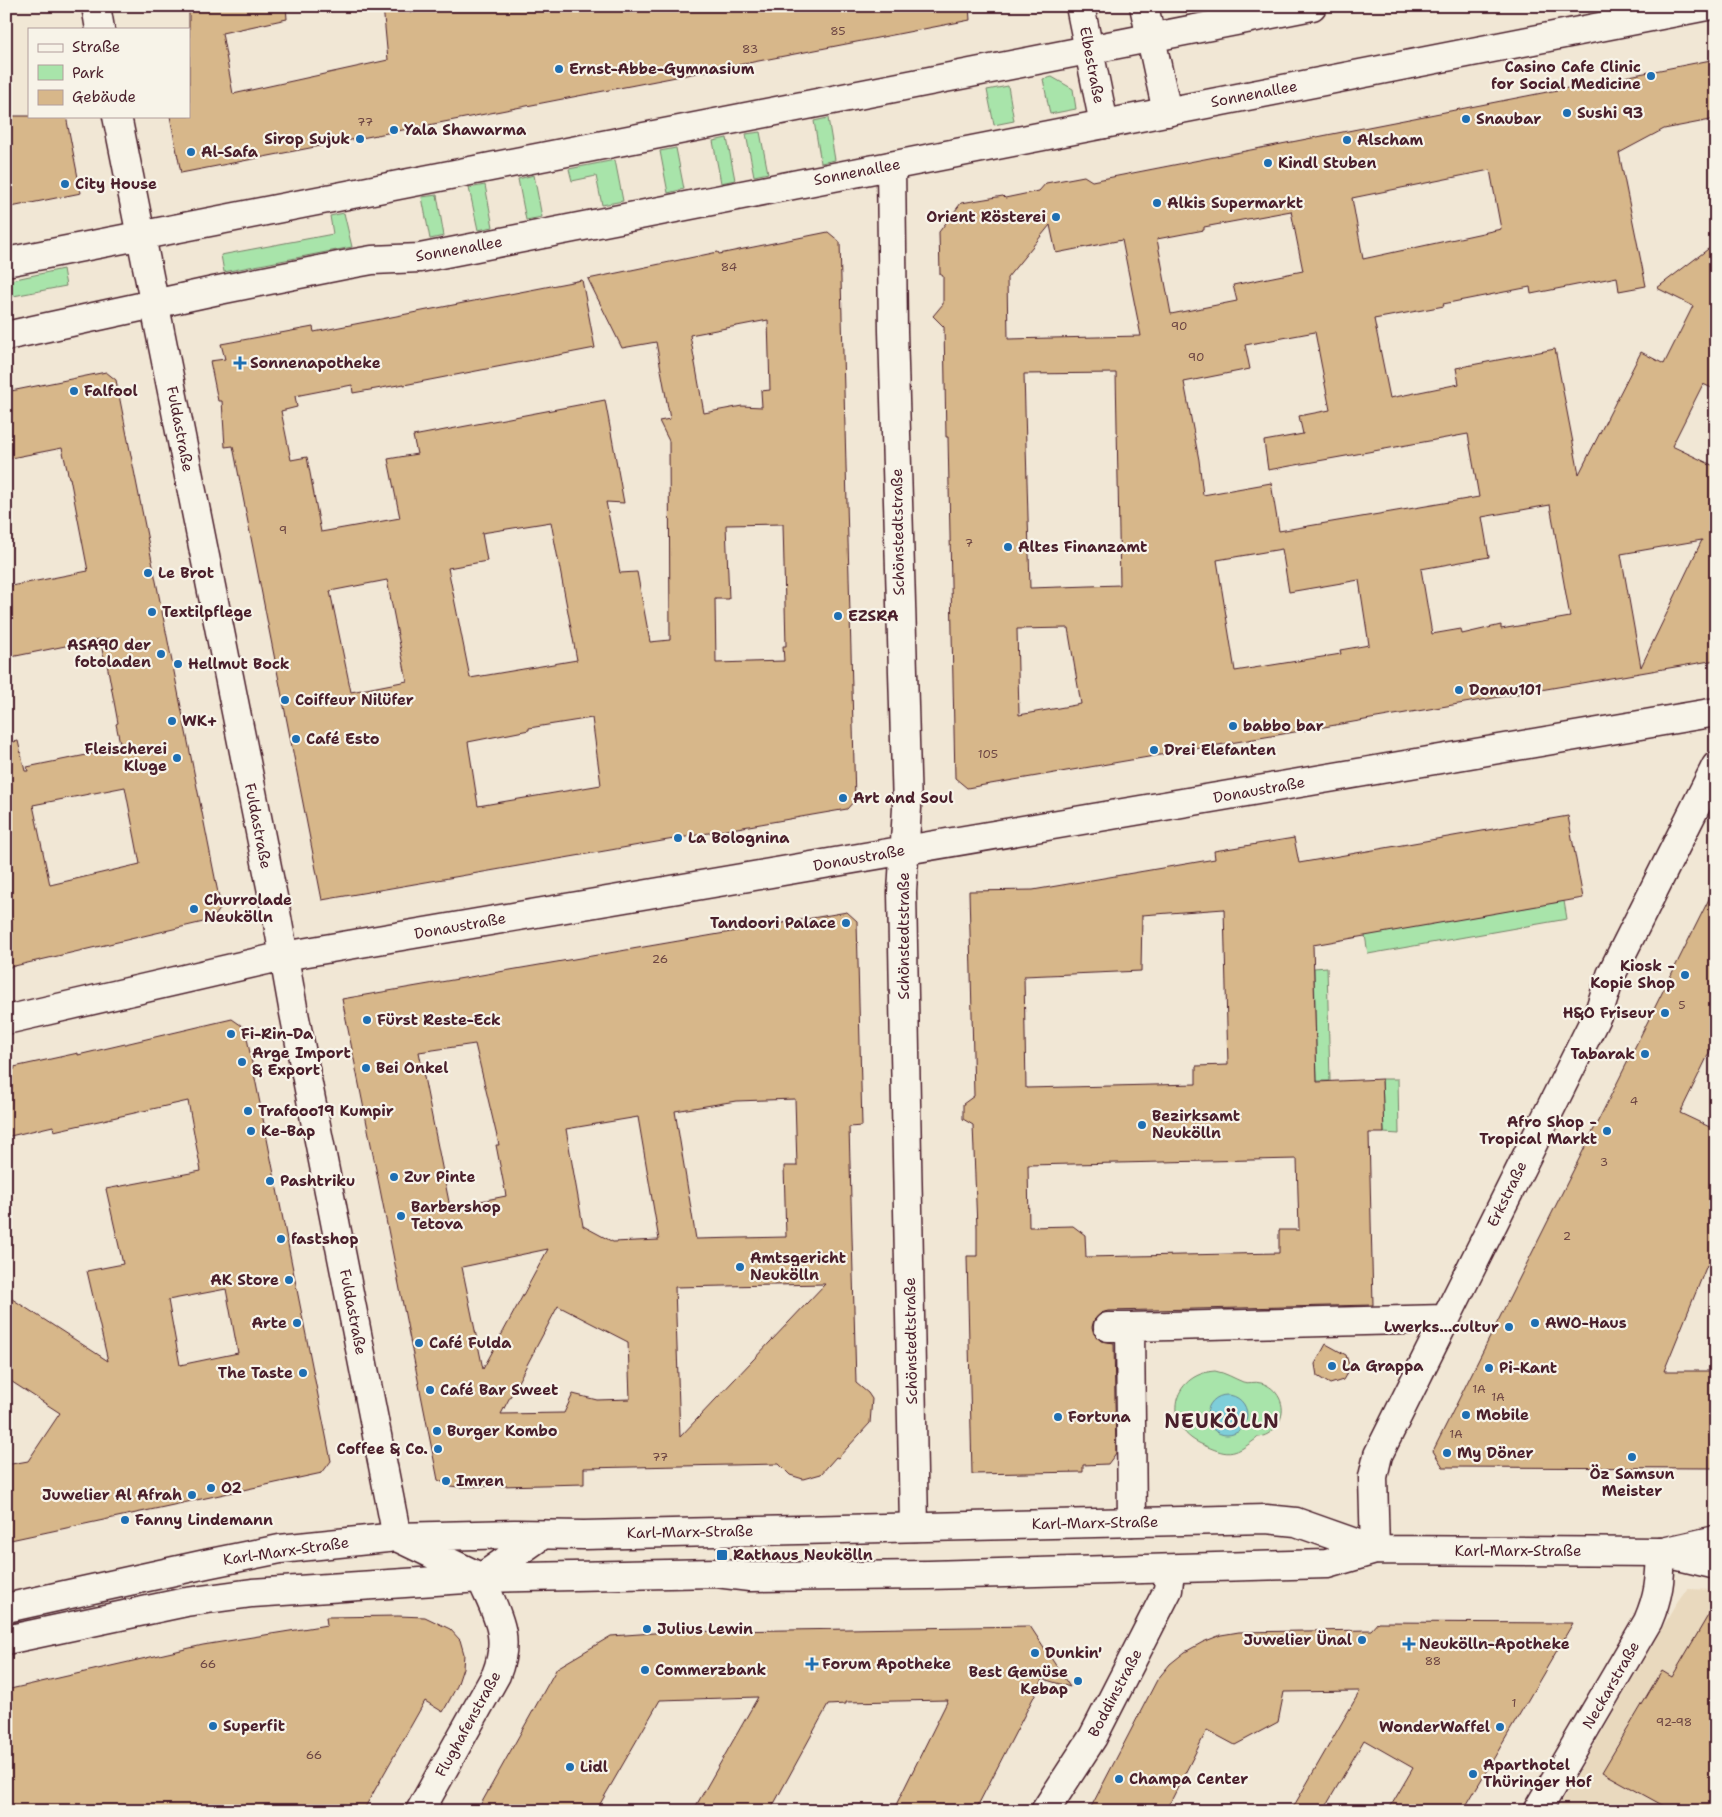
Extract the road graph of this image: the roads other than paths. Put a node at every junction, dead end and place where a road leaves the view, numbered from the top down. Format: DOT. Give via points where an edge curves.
graph roads {
  1 [pos="96,6"];
  2 [pos="1080,6"];
  3 [pos="1144,6"];
  4 [pos="1312,6"];
  5 [pos="1707,6"];
  6 [pos="100,28"];
  7 [pos="1151,38"];
  8 [pos="1089,50"];
  9 [pos="1167,112"];
  10 [pos="117,118"];
  11 [pos="1104,124"];
  12 [pos="891,166"];
  13 [pos="141,236"];
  14 [pos="6,262"];
  15 [pos="155,304"];
  16 [pos="6,336"];
  17 [pos="1716,712"];
  18 [pos="1716,766"];
  19 [pos="904,851"];
  20 [pos="284,956"];
  21 [pos="6,1020"];
  22 [pos="1446,1319"];
  23 [pos="1132,1522"];
  24 [pos="914,1527"];
  25 [pos="542,1535"];
  26 [pos="397,1537"];
  27 [pos="1716,1540"];
  28 [pos="1375,1550"];
  29 [pos="1661,1552"];
  30 [pos="1716,1565"];
  31 [pos="1170,1569"];
  32 [pos="481,1578"];
  33 [pos="6,1608"];
  34 [pos="6,1640"];
  35 [pos="420,1811"];
  36 [pos="1045,1811"];
  37 [pos="1537,1811"];
  1 -- 6 [label="street"];
  2 -- 8 [label="street, Elbestraße"];
  3 -- 7 [label="street"];
  4 -- 7 [label="street"];
  5 -- 9 [label="street, Sonnenallee"];
  7 -- 8 [label="street"];
  7 -- 9 [label="street"];
  8 -- 11 [label="street, Elbestraße"];
  8 -- 13 [label="street"];
  9 -- 11 [label="street, Sonnenallee"];
  10 -- 13 [label="street, Fuldastraße"];
  11 -- 12 [label="street, Sonnenallee"];
  12 -- 15 [label="street, Sonnenallee" via="420,258 372,260"];
  12 -- 19 [label="street, Schönstedtstraße" via="907,808"];
  13 -- 14 [label="street"];
  13 -- 15 [label="street, Fuldastraße"];
  15 -- 16 [label="street, Sonnenallee"];
  15 -- 20 [label="street, Fuldastraße"];
  17 -- 19 [label="street, Donaustraße"];
  18 -- 22 [label="street, Erkstraße" via="1611,975 1600,1010"];
  19 -- 20 [label="street, Donaustraße"];
  19 -- 24 [label="street, Schönstedtstraße" via="902,892"];
  20 -- 21 [label="street, Donaustraße"];
  20 -- 26 [label="street, Fuldastraße"];
  22 -- 23 [label="street" via="1119,1327"];
  22 -- 28 [label="street, Erkstraße" via="1378,1454 1373,1476"];
  23 -- 24 [label="street, Karl-Marx-Straße"];
  23 -- 28 [label="street, Karl-Marx-Straße" via="1266,1519 1296,1522"];
  24 -- 25 [label="street, Karl-Marx-Straße"];
  25 -- 26 [label="street, Karl-Marx-Straße"];
  25 -- 32 [label="street"];
  26 -- 32 [label="street"];
  26 -- 33 [label="street, Karl-Marx-Straße" via="271,1551"];
  27 -- 29 [label="street, Karl-Marx-Straße"];
  28 -- 29 [label="street, Karl-Marx-Straße"];
  28 -- 31 [label="street, Karl-Marx-Straße" via="1327,1564"];
  29 -- 30 [label="street, Karl-Marx-Straße"];
  29 -- 37 [label="street, Neckarstraße" via="1660,1586 1648,1621"];
  31 -- 32 [label="street, Karl-Marx-Straße" via="899,1576 750,1577 716,1573"];
  31 -- 36 [label="street, Boddinstraße" via="1168,1590 1093,1737"];
  32 -- 34 [label="street, Karl-Marx-Straße" via="252,1594 186,1602"];
  32 -- 35 [label="street, Flughafenstraße" via="502,1627 500,1664"];
}
